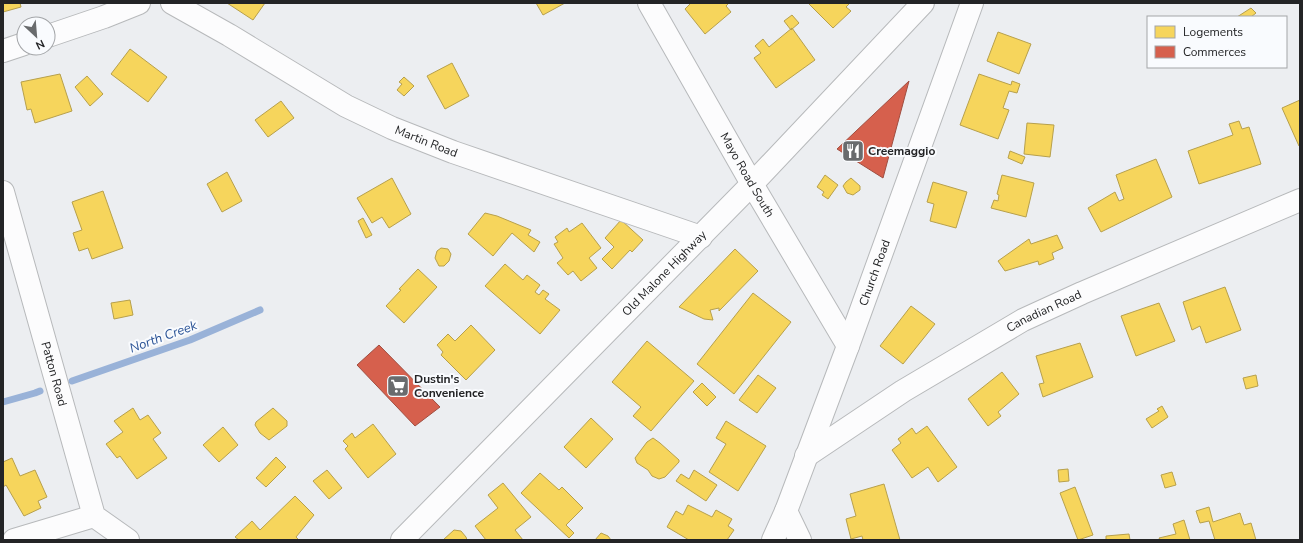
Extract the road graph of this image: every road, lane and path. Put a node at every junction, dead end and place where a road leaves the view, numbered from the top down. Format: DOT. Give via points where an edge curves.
graph roads {
  1 [pos="139,3"];
  2 [pos="172,3"];
  3 [pos="649,3"];
  4 [pos="923,3"];
  5 [pos="972,3"];
  6 [pos="56,33"];
  7 [pos="16,47"];
  8 [pos="3,51"];
  9 [pos="752,184"];
  10 [pos="3,192"];
  11 [pos="1300,200"];
  12 [pos="700,237"];
  13 [pos="848,346"];
  14 [pos="806,456"];
  15 [pos="786,511"];
  16 [pos="94,516"];
  17 [pos="14,540"];
  18 [pos="128,540"];
  19 [pos="402,540"];
  20 [pos="773,540"];
  21 [pos="800,540"];
  1 -- 6 [label="street"];
  2 -- 12 [label="street, Martin Road" via="346,106 392,128 453,152"];
  3 -- 9 [label="street, Mayo Road South"];
  4 -- 9 [label="street, Old Malone Highway"];
  5 -- 13 [label="street, Church Road"];
  7 -- 8 [label="street"];
  9 -- 12 [label="street, Old Malone Highway"];
  9 -- 13 [label="street, Mayo Road South"];
  10 -- 16 [label="street, Patton Road"];
  11 -- 14 [label="street, Canadian Road" via="1023,320 903,391"];
  12 -- 19 [label="street, Old Malone Highway"];
  13 -- 14 [label="street, Church Road"];
  14 -- 15 [label="street, Church Road"];
  15 -- 20 [label="street, Church Road"];
  15 -- 21 [label="street"];
  16 -- 17 [label="street"];
  16 -- 18 [label="street"];
}
